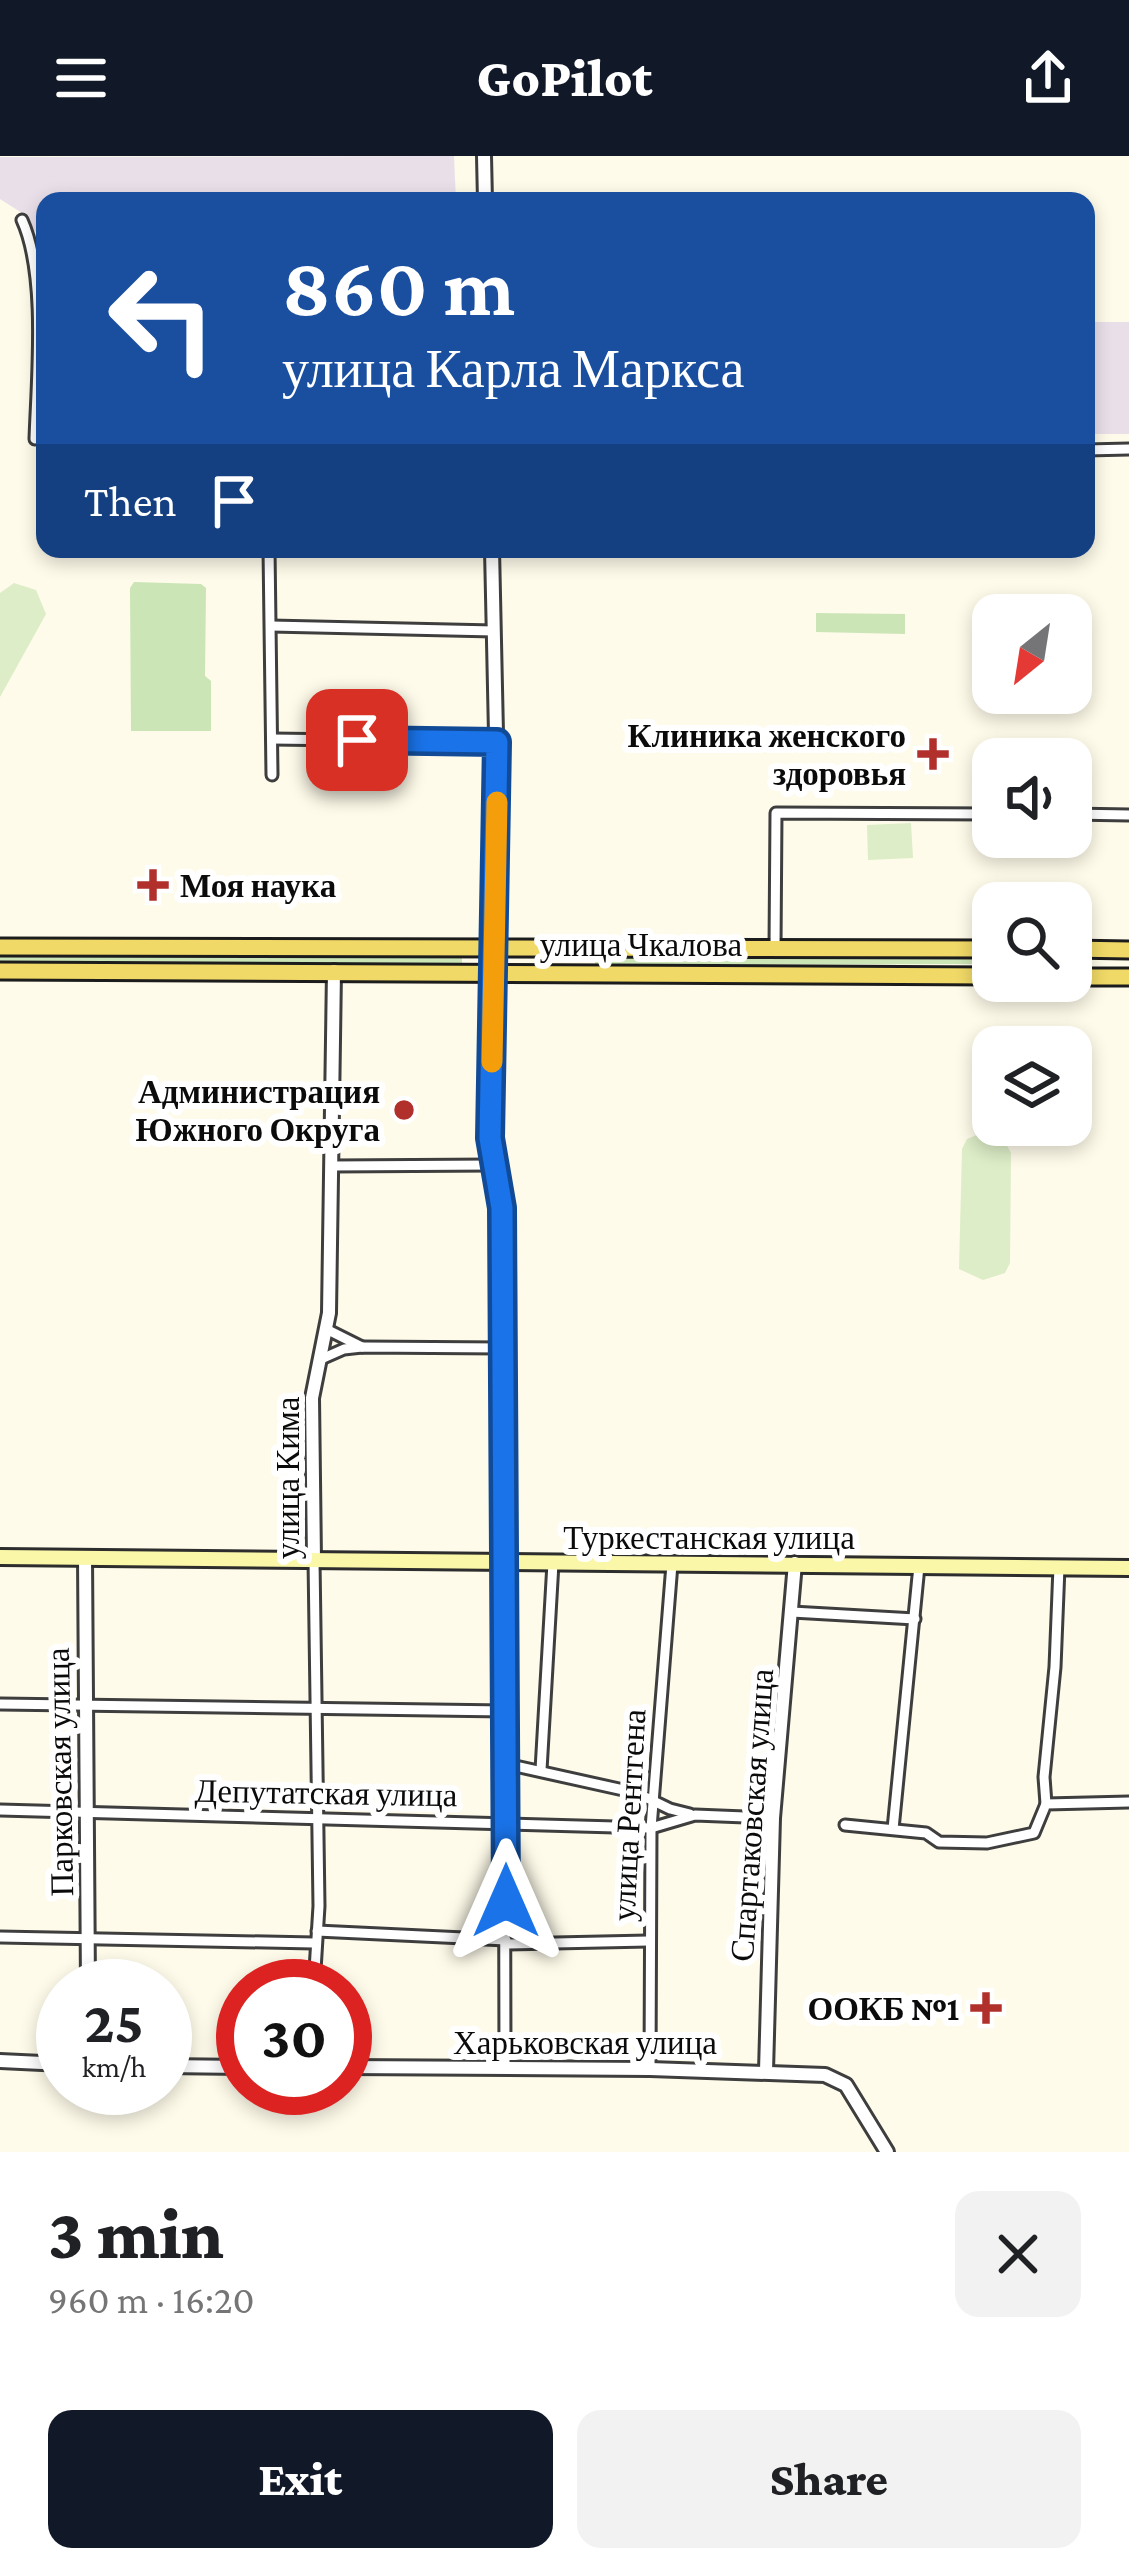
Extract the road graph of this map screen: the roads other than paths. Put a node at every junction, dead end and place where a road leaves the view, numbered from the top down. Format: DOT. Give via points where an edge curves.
graph roads {
  1 [pos="484,156"];
  2 [pos="484,192"];
  3 [pos="22,220"];
  4 [pos="36,292"];
  5 [pos="36,433"];
  6 [pos="35,440"];
  7 [pos="1129,449"];
  8 [pos="1095,450"];
  9 [pos="269,558"];
  10 [pos="492,558"];
  11 [pos="271,626"];
  12 [pos="494,631"];
  13 [pos="272,739"];
  14 [pos="497,742"];
  15 [pos="272,775"];
  16 [pos="972,814"];
  17 [pos="1092,814"];
  18 [pos="1129,815"];
  19 [pos="0,946"];
  20 [pos="776,947"];
  21 [pos="495,948"];
  22 [pos="588,949"];
  23 [pos="972,949"];
  24 [pos="1092,949"];
  25 [pos="1129,950"];
  26 [pos="0,971"];
  27 [pos="334,971"];
  28 [pos="494,973"];
  29 [pos="588,974"];
  30 [pos="972,976"];
  31 [pos="1092,976"];
  32 [pos="1129,977"];
  33 [pos="494,1165"];
  34 [pos="332,1166"];
  35 [pos="328,1330"];
  36 [pos="362,1347"];
  37 [pos="502,1348"];
  38 [pos="319,1360"];
  39 [pos="0,1556"];
  40 [pos="85,1557"];
  41 [pos="314,1560"];
  42 [pos="501,1563"];
  43 [pos="553,1563"];
  44 [pos="795,1563"];
  45 [pos="672,1564"];
  46 [pos="919,1565"];
  47 [pos="1059,1567"];
  48 [pos="1129,1568"];
  49 [pos="792,1612"];
  50 [pos="915,1618"];
  51 [pos="0,1704"];
  52 [pos="85,1706"];
  53 [pos="316,1708"];
  54 [pos="505,1711"];
  55 [pos="506,1764"];
  56 [pos="542,1770"];
  57 [pos="653,1798"];
  58 [pos="1129,1802"];
  59 [pos="1046,1804"];
  60 [pos="0,1810"];
  61 [pos="86,1812"];
  62 [pos="695,1815"];
  63 [pos="772,1818"];
  64 [pos="317,1819"];
  65 [pos="505,1823"];
  66 [pos="845,1826"];
  67 [pos="651,1828"];
  68 [pos="893,1829"];
  69 [pos="317,1931"];
  70 [pos="0,1937"];
  71 [pos="88,1937"];
  72 [pos="648,1941"];
  73 [pos="506,1942"];
  74 [pos="314,1943"];
  75 [pos="88,1959"];
  76 [pos="314,1959"];
  77 [pos="0,2061"];
  78 [pos="36,2063"];
  79 [pos="372,2067"];
  80 [pos="505,2068"];
  81 [pos="650,2069"];
  82 [pos="766,2071"];
  83 [pos="887,2152"];
  1 -- 2 [label="street"];
  3 -- 4 [label="street" via="34,250"];
  5 -- 6 [label="street"];
  7 -- 8 [label="street"];
  9 -- 11 [label="street"];
  10 -- 12 [label="street"];
  11 -- 12 [label="street"];
  11 -- 13 [label="street"];
  12 -- 14 [label="street"];
  13 -- 14 [label="street"];
  13 -- 15 [label="street"];
  14 -- 21 [label="street"];
  16 -- 20 [label="street" via="776,813"];
  17 -- 18 [label="street"];
  19 -- 21 [label="main road, улица Чкалова"];
  20 -- 22 [label="main road, улица Чкалова"];
  20 -- 23 [label="main road, улица Чкалова"];
  21 -- 22 [label="main road, улица Чкалова"];
  21 -- 28 [label="main road"];
  22 -- 29 [label="main road"];
  24 -- 25 [label="main road"];
  26 -- 27 [label="main road, улица Чкалова"];
  27 -- 28 [label="main road, улица Чкалова"];
  27 -- 34 [label="street, улица Кима"];
  28 -- 29 [label="main road, улица Чкалова"];
  28 -- 33 [label="street"];
  29 -- 30 [label="main road, улица Чкалова"];
  31 -- 32 [label="main road"];
  33 -- 34 [label="street"];
  33 -- 37 [label="street" via="502,1208"];
  34 -- 35 [label="street, улица Кима"];
  35 -- 36 [label="street"];
  35 -- 38 [label="street, улица Кима"];
  36 -- 37 [label="street"];
  36 -- 38 [label="street"];
  37 -- 42 [label="street"];
  38 -- 41 [label="street, улица Кима" via="312,1399"];
  39 -- 40 [label="main road, Туркестанская улица"];
  40 -- 41 [label="main road, Туркестанская улица"];
  40 -- 52 [label="street, Парковская улица"];
  41 -- 42 [label="main road, Туркестанская улица"];
  41 -- 53 [label="street, улица Кима"];
  42 -- 43 [label="main road, Туркестанская улица"];
  42 -- 54 [label="street"];
  43 -- 45 [label="main road, Туркестанская улица"];
  43 -- 56 [label="street"];
  44 -- 45 [label="main road, Туркестанская улица"];
  44 -- 46 [label="main road, Туркестанская улица"];
  44 -- 49 [label="street, Спартаковская улица"];
  45 -- 57 [label="street, улица Рентгена"];
  46 -- 47 [label="main road, Туркестанская улица"];
  46 -- 50 [label="street"];
  47 -- 48 [label="main road, Туркестанская улица"];
  47 -- 59 [label="street"];
  49 -- 50 [label="street"];
  49 -- 63 [label="street, Спартаковская улица"];
  50 -- 68 [label="street"];
  51 -- 52 [label="street"];
  52 -- 53 [label="street"];
  52 -- 61 [label="street, Парковская улица"];
  53 -- 54 [label="street"];
  53 -- 64 [label="street, улица Кима"];
  54 -- 55 [label="street"];
  55 -- 56 [label="street"];
  55 -- 65 [label="street"];
  56 -- 57 [label="street"];
  57 -- 62 [label="street"];
  57 -- 67 [label="street, улица Рентгена"];
  58 -- 59 [label="street"];
  59 -- 68 [label="street" via="1034,1833 1023,1838 939,1842"];
  60 -- 61 [label="street, Депутатская улица"];
  61 -- 64 [label="street, Депутатская улица"];
  61 -- 71 [label="street, Парковская улица"];
  62 -- 63 [label="street"];
  62 -- 67 [label="street, Депутатская улица"];
  63 -- 82 [label="street, Спартаковская улица"];
  64 -- 65 [label="street, Депутатская улица"];
  64 -- 69 [label="street, улица Кима"];
  65 -- 67 [label="street, Депутатская улица"];
  65 -- 73 [label="street"];
  66 -- 68 [label="street"];
  67 -- 72 [label="street, улица Рентгена"];
  69 -- 73 [label="street"];
  69 -- 74 [label="street, улица Кима"];
  70 -- 71 [label="street"];
  71 -- 74 [label="street"];
  71 -- 75 [label="street, Парковская улица"];
  72 -- 73 [label="street"];
  72 -- 81 [label="street, улица Рентгена"];
  73 -- 80 [label="street"];
  74 -- 76 [label="street, улица Кима"];
  77 -- 78 [label="street"];
  79 -- 80 [label="street, Харьковская улица"];
  80 -- 81 [label="street, Харьковская улица"];
  81 -- 82 [label="street, Харьковская улица"];
  82 -- 83 [label="street, Харьковская улица" via="825,2075 846,2086"];
}
